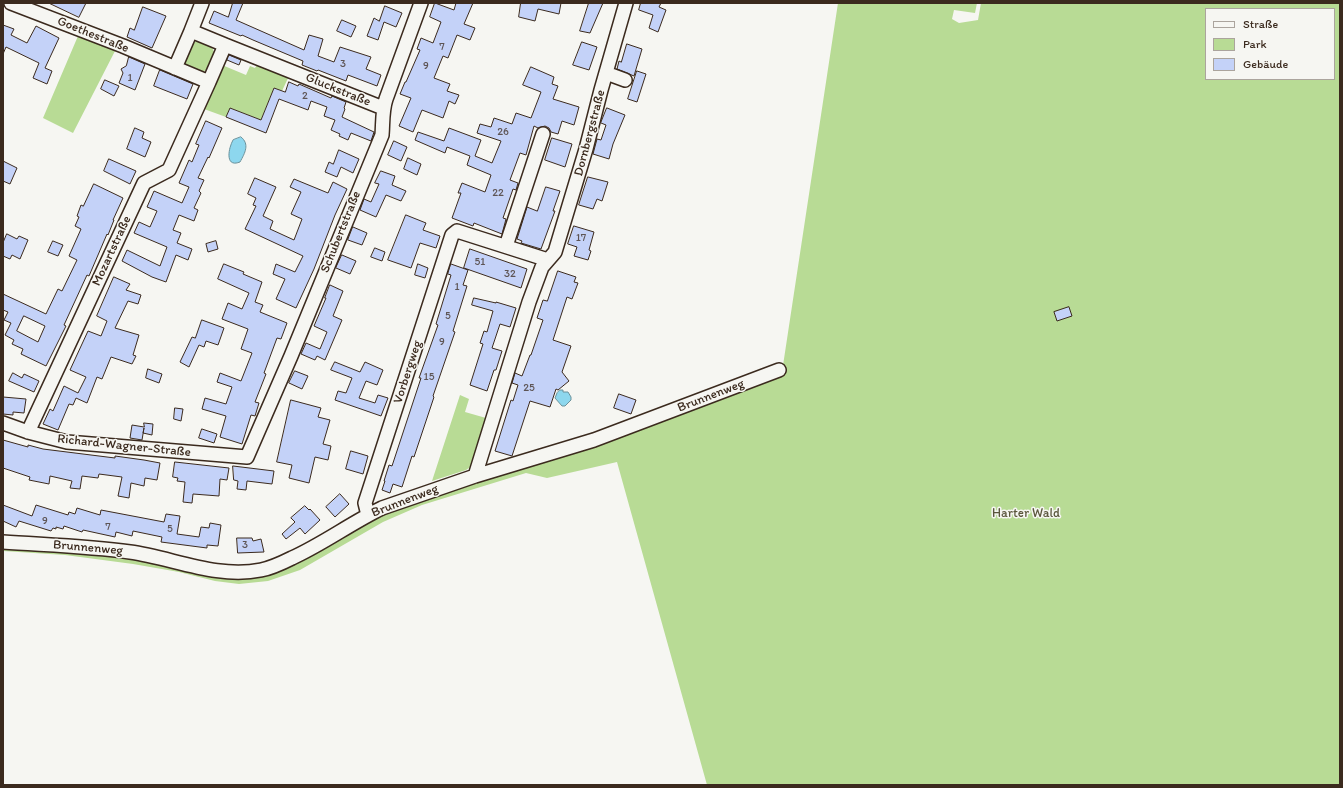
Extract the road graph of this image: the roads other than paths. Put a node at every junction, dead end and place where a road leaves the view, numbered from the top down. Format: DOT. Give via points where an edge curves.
graph roads {
  1 [pos="11,3"];
  2 [pos="202,3"];
  3 [pos="421,3"];
  4 [pos="626,3"];
  5 [pos="191,31"];
  6 [pos="226,45"];
  7 [pos="175,68"];
  8 [pos="606,73"];
  9 [pos="625,80"];
  10 [pos="209,82"];
  11 [pos="383,108"];
  12 [pos="543,134"];
  13 [pos="506,246"];
  14 [pos="548,260"];
  15 [pos="779,370"];
  16 [pos="3,423"];
  17 [pos="28,432"];
  18 [pos="247,457"];
  19 [pos="475,476"];
  20 [pos="368,515"];
  21 [pos="3,542"];
  1 -- 7 [label="street, Goethestraße"];
  2 -- 5 [label="street"];
  3 -- 11 [label="street, Schubertstraße"];
  4 -- 8 [label="street, Dornbergstraße"];
  5 -- 6 [label="street, Gluckstraße"];
  5 -- 7 [label="street"];
  6 -- 10 [label="street, Mozartstraße"];
  6 -- 11 [label="street, Gluckstraße"];
  7 -- 10 [label="street, Goethestraße"];
  8 -- 9 [label="street"];
  8 -- 14 [label="street, Dornbergstraße" via="555,252"];
  10 -- 17 [label="street, Mozartstraße" via="169,170 144,183"];
  11 -- 18 [label="street, Schubertstraße" via="382,135"];
  12 -- 13 [label="street"];
  13 -- 14 [label="street"];
  13 -- 20 [label="street, Vorbergweg" via="456,231 452,235 365,503"];
  14 -- 19 [label="street, Dornbergstraße" via="542,267 529,302"];
  15 -- 19 [label="street, Brunnenweg" via="594,440"];
  16 -- 17 [label="street, Richard-Wagner-Straße"];
  17 -- 18 [label="street, Richard-Wagner-Straße" via="68,442"];
  19 -- 20 [label="street, Brunnenweg"];
  20 -- 21 [label="street, Brunnenweg" via="284,562 261,570 242,572 208,569 130,552"];
}
